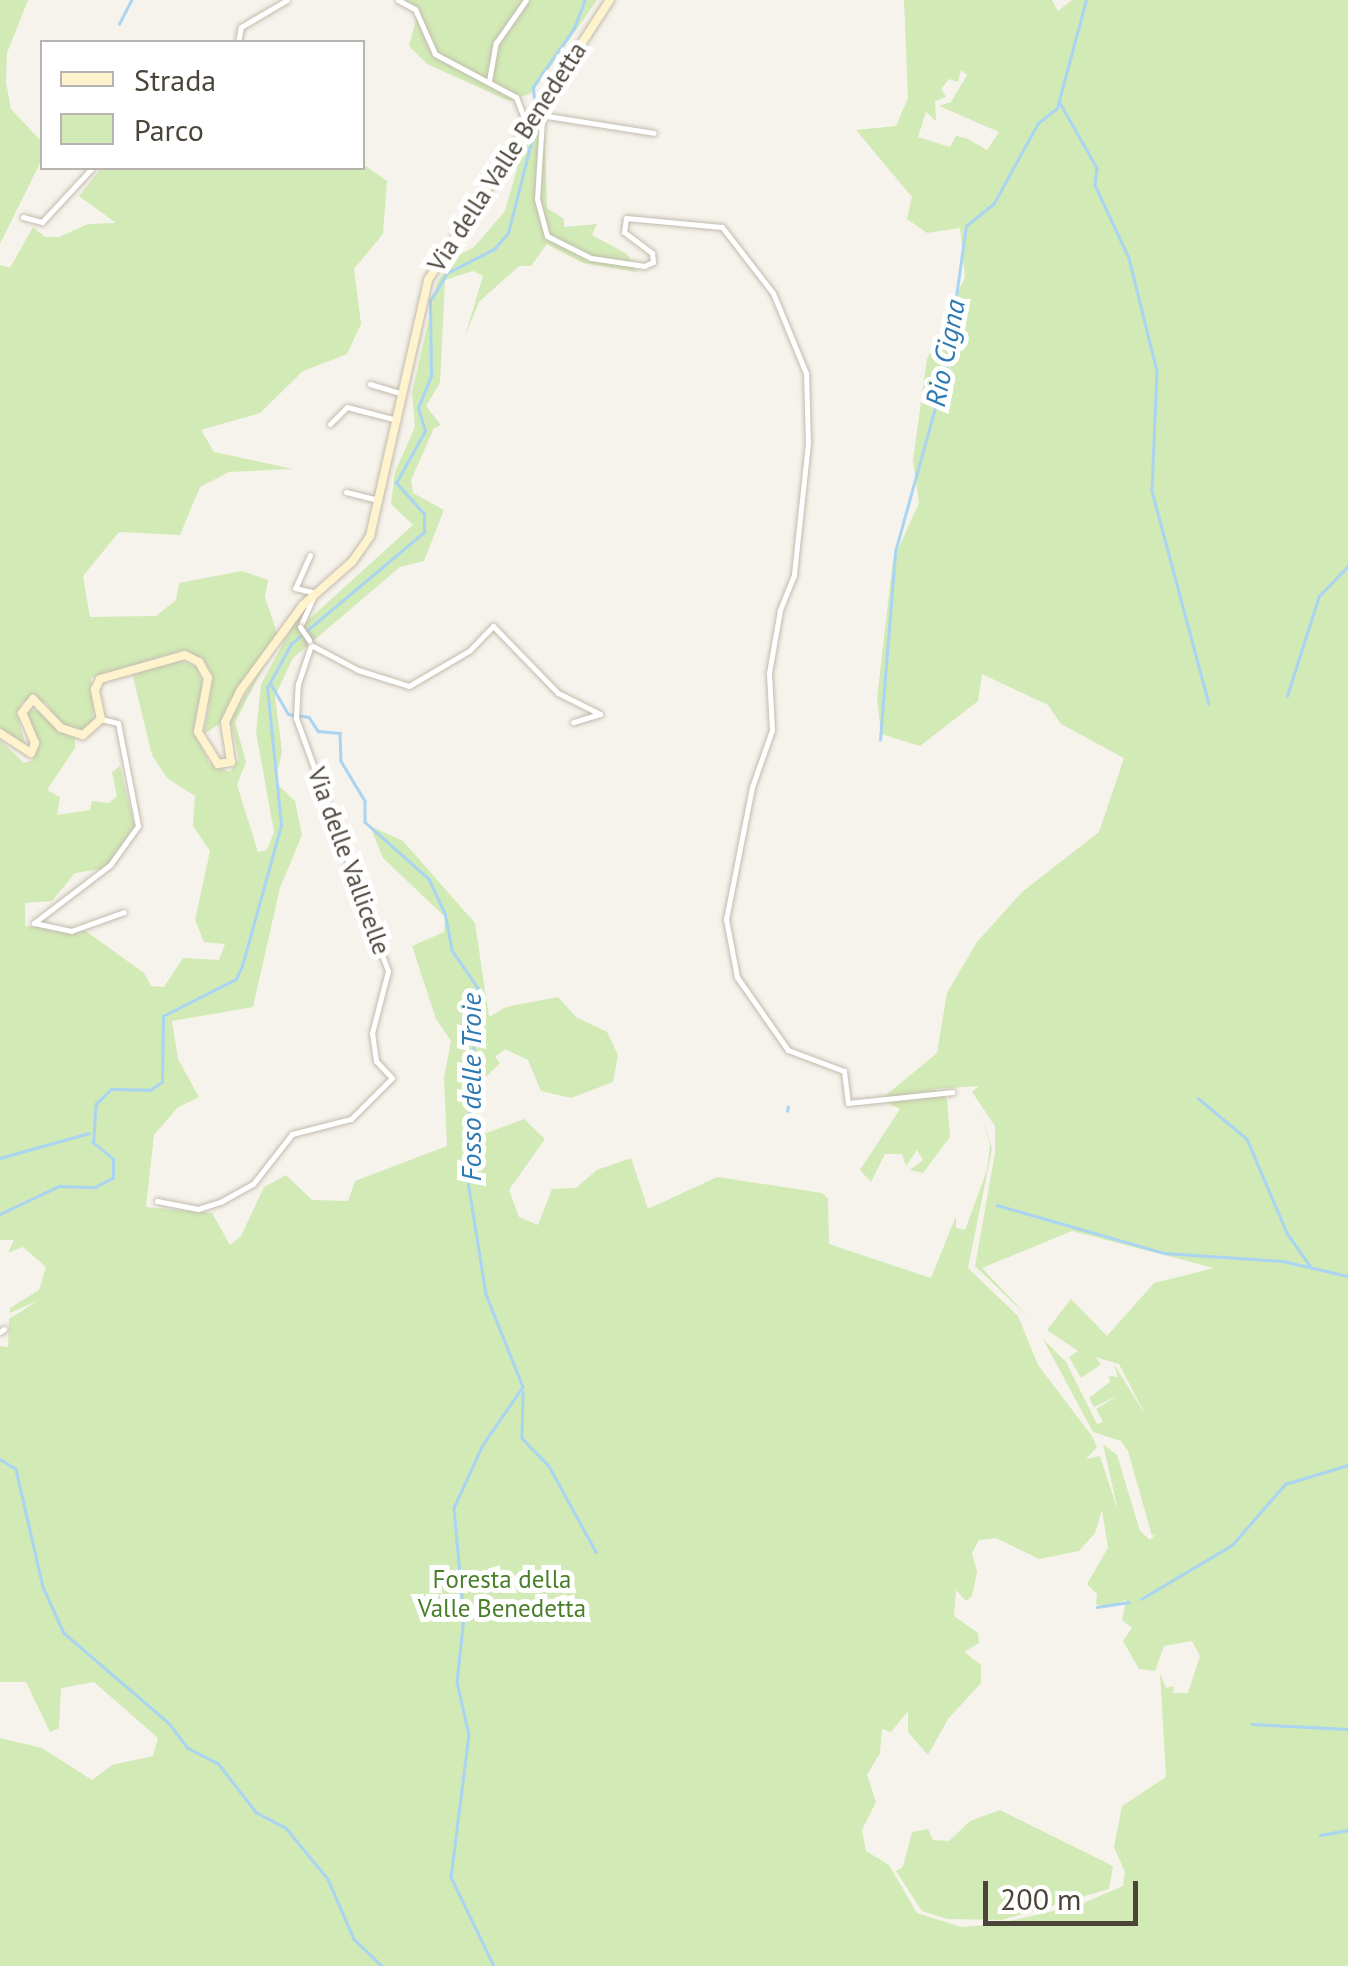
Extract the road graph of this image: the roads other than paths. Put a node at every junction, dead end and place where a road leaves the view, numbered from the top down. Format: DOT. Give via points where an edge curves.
graph roads {
  1 [pos="287,0"];
  2 [pos="398,0"];
  3 [pos="526,0"];
  4 [pos="610,0"];
  5 [pos="238,40"];
  6 [pos="489,81"];
  7 [pos="541,104"];
  8 [pos="547,116"];
  9 [pos="530,121"];
  10 [pos="654,133"];
  11 [pos="90,170"];
  12 [pos="23,216"];
  13 [pos="370,384"];
  14 [pos="402,394"];
  15 [pos="398,420"];
  16 [pos="330,424"];
  17 [pos="346,492"];
  18 [pos="380,501"];
  19 [pos="310,554"];
  20 [pos="315,594"];
  21 [pos="310,642"];
  22 [pos="101,718"];
  23 [pos="574,722"];
  24 [pos="0,733"];
  25 [pos="124,912"];
  26 [pos="952,1092"];
  27 [pos="157,1201"];
  1 -- 5 [label="street" via="241,27"];
  2 -- 6 [label="street" via="415,8 436,54"];
  3 -- 6 [label="street" via="496,43"];
  4 -- 7 [label="main road, Via della Valle Benedetta"];
  6 -- 9 [label="street" via="516,97"];
  7 -- 8 [label="street"];
  7 -- 9 [label="main road, Via della Valle Benedetta"];
  8 -- 10 [label="street, Via della Valle Benedetta"];
  8 -- 26 [label="street" via="536,199 548,236 591,258 644,266 653,262 652,253 624,232 626,218 722,227 774,293 806,373 808,443 794,575 769,672 772,730 752,786 726,919 738,977 758,1014 793,1054 844,1071 848,1104"];
  9 -- 14 [label="main road, Via della Valle Benedetta" via="422,293"];
  11 -- 12 [label="street" via="42,222"];
  13 -- 14 [label="street"];
  14 -- 15 [label="main road, Via della Valle Benedetta"];
  15 -- 16 [label="street" via="347,407"];
  15 -- 18 [label="main road, Via della Valle Benedetta"];
  17 -- 18 [label="street"];
  18 -- 20 [label="main road, Via della Valle Benedetta" via="359,554"];
  19 -- 20 [label="street" via="295,588"];
  20 -- 21 [label="street, bridge" via="300,627"];
  20 -- 22 [label="main road, Via della Valle Benedetta" via="228,712 228,766 214,759 198,732 208,684 203,666 190,657 100,680 95,690"];
  21 -- 23 [label="street" via="409,686 470,651 493,626 558,692 600,714"];
  21 -- 27 [label="street, Via delle Vallicelle" via="296,718 388,971 372,1033 376,1061 392,1078 352,1119 292,1134 253,1184 222,1201 198,1209"];
  22 -- 24 [label="main road" via="78,735 61,728 33,699 22,713 35,743 31,753"];
  22 -- 25 [label="street" via="118,723 138,826 110,865 34,923 71,931"];
}
